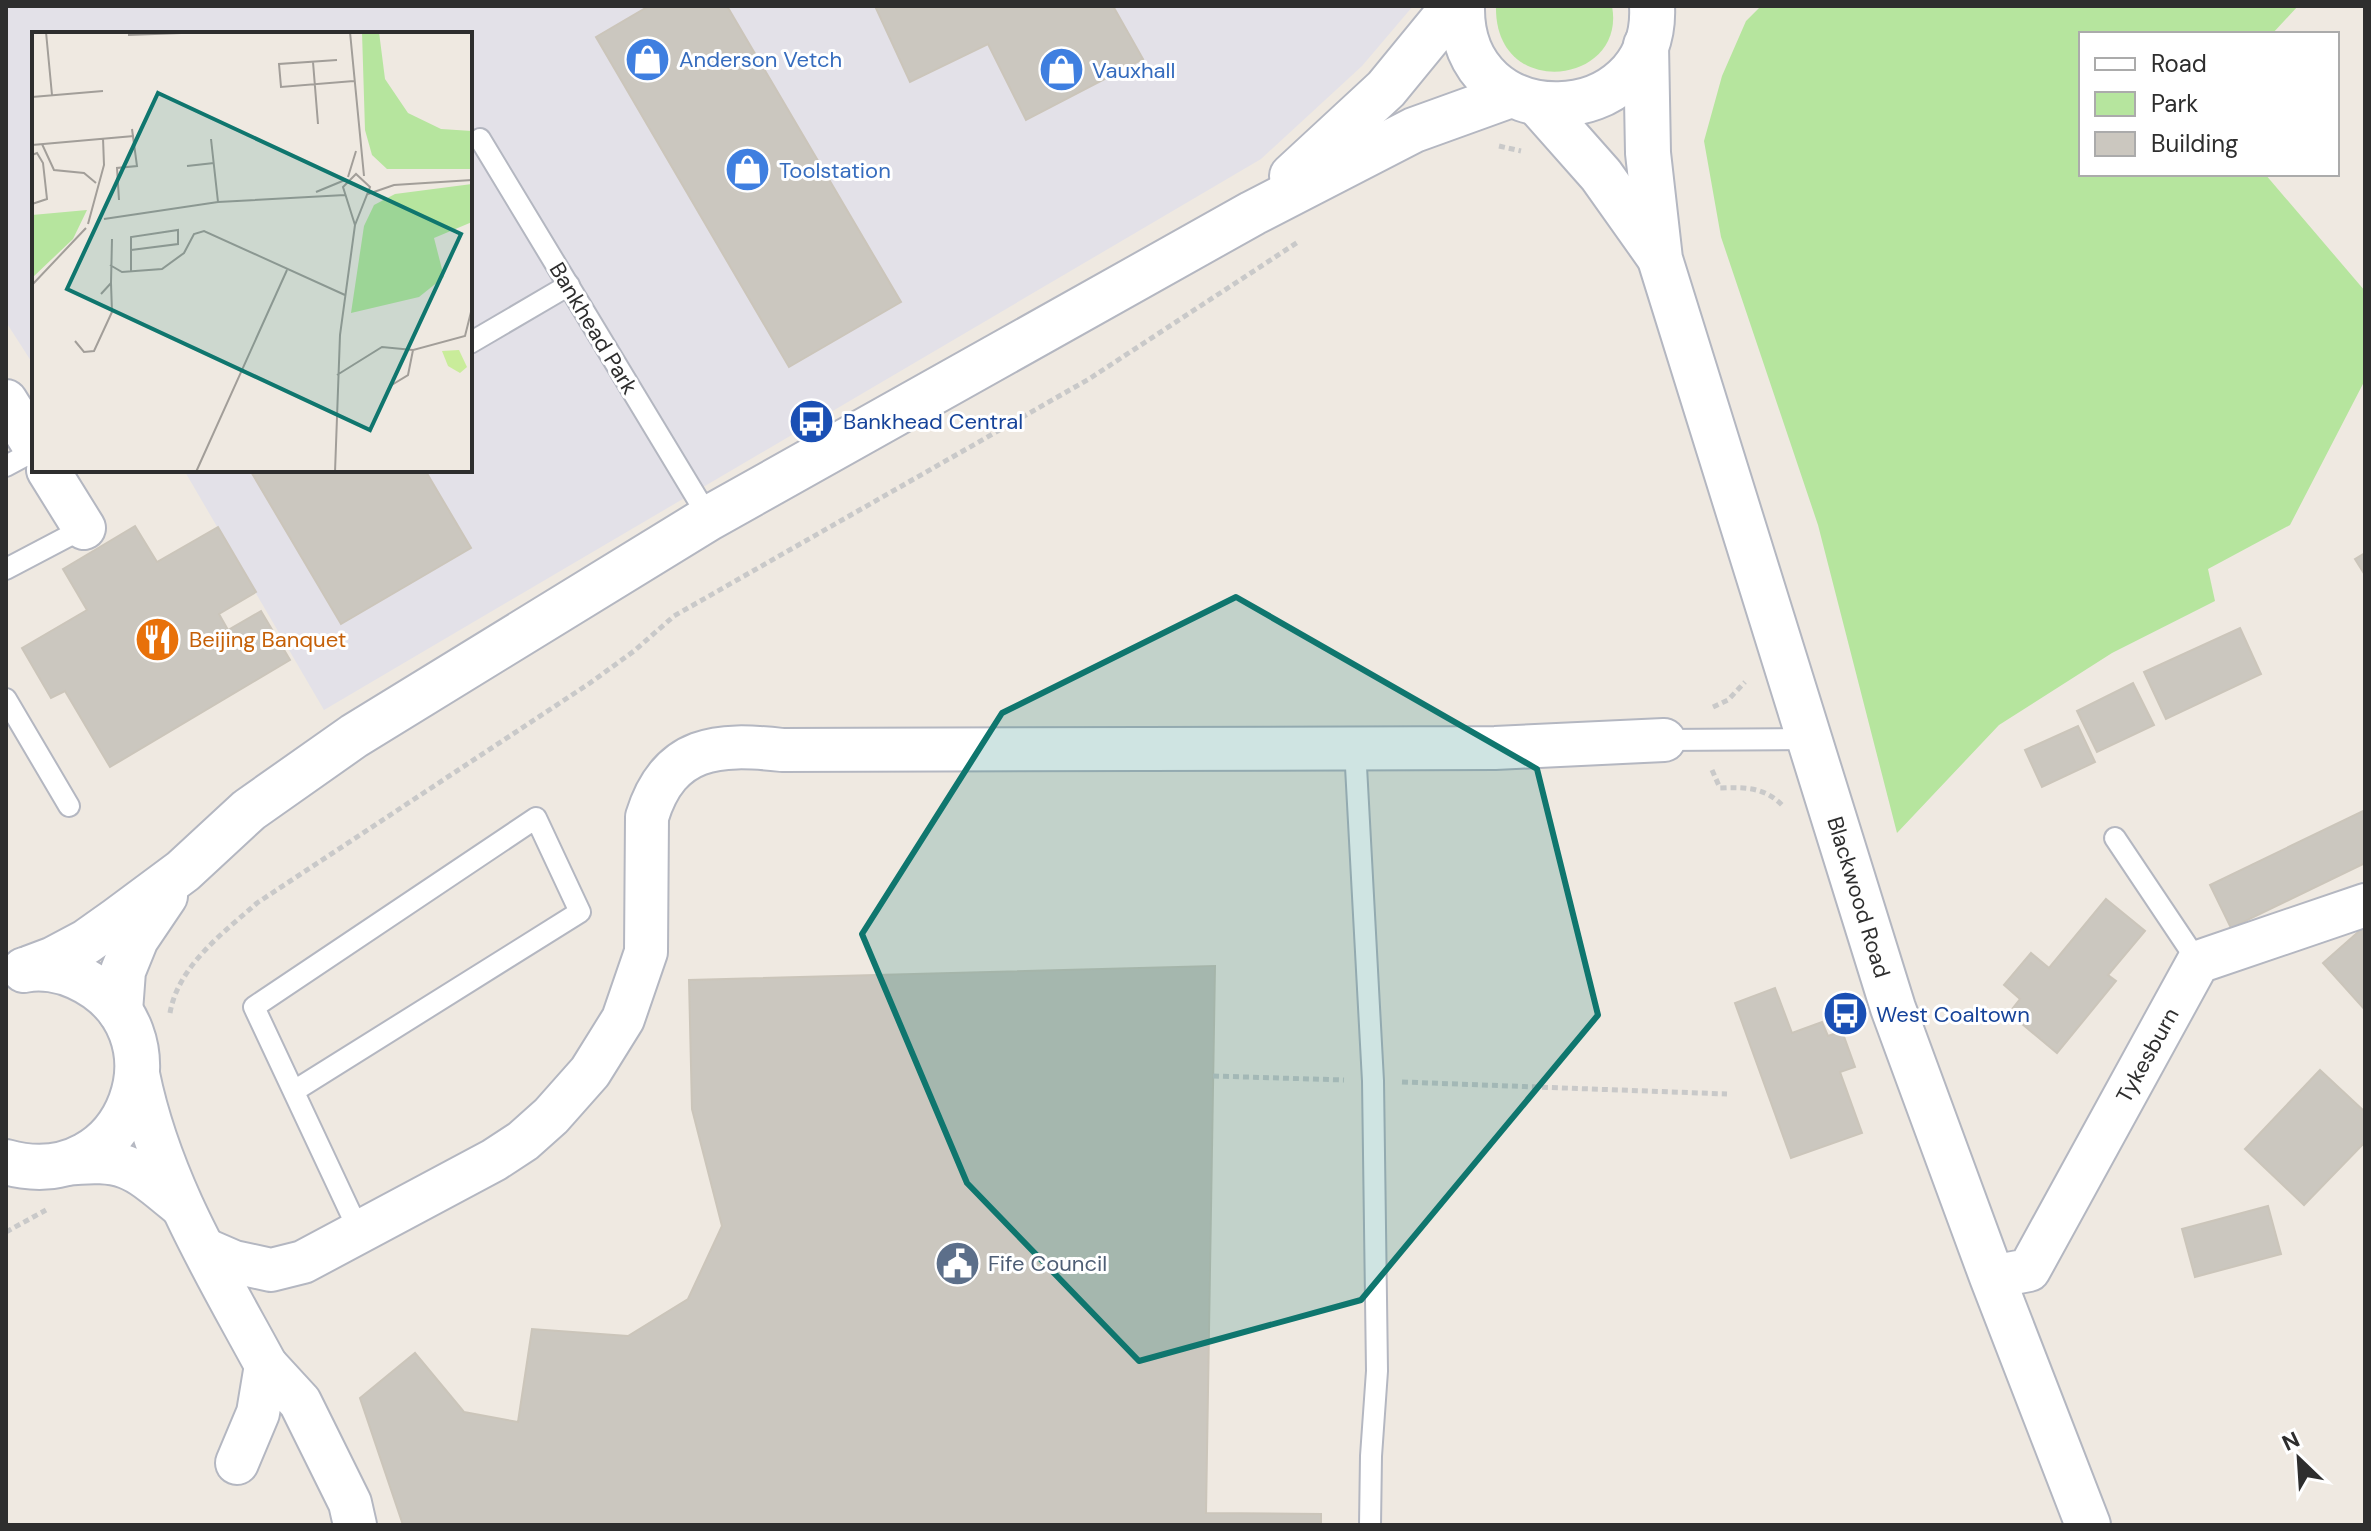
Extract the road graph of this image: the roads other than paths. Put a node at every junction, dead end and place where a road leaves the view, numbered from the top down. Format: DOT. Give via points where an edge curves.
graph roads {
  1 [pos="1454,6"];
  2 [pos="1462,6"];
  3 [pos="1653,19"];
  4 [pos="1525,100"];
  5 [pos="480,139"];
  6 [pos="1253,213"];
  7 [pos="1660,259"];
  8 [pos="569,285"];
  9 [pos="472,342"];
  10 [pos="6,401"];
  11 [pos="32,446"];
  12 [pos="32,450"];
  13 [pos="6,466"];
  14 [pos="49,472"];
  15 [pos="709,518"];
  16 [pos="84,528"];
  17 [pos="6,569"];
  18 [pos="6,699"];
  19 [pos="1811,739"];
  20 [pos="1664,740"];
  21 [pos="1355,748"];
  22 [pos="69,806"];
  23 [pos="2115,838"];
  24 [pos="183,871"];
  25 [pos="2365,905"];
  26 [pos="2198,962"];
  27 [pos="18,971"];
  28 [pos="120,1011"];
  29 [pos="138,1074"];
  30 [pos="294,1091"];
  31 [pos="26,1167"];
  32 [pos="181,1206"];
  33 [pos="359,1231"];
  34 [pos="204,1249"];
  35 [pos="1992,1277"];
  36 [pos="266,1365"];
  37 [pos="237,1463"];
  38 [pos="355,1525"];
  39 [pos="1370,1525"];
  40 [pos="2088,1525"];
  1 -- 6 [label="main road" via="1386,89"];
  2 -- 4 [label="main road" via="1471,53 1488,77"];
  3 -- 4 [label="main road" via="1629,74 1603,94 1572,105"];
  3 -- 7 [label="main road" via="1648,153"];
  4 -- 6 [label="main road" via="1414,130"];
  4 -- 7 [label="main road" via="1601,175"];
  5 -- 8 [label="lane, Bankhead Park"];
  6 -- 15 [label="main road"];
  7 -- 19 [label="main road, Blackwood Road"];
  8 -- 9 [label="lane"];
  8 -- 15 [label="lane, Bankhead Park"];
  10 -- 11 [label="street"];
  12 -- 13 [label="lane"];
  14 -- 16 [label="street"];
  15 -- 24 [label="main road" via="354,736 249,810"];
  16 -- 17 [label="lane"];
  18 -- 22 [label="lane"];
  19 -- 20 [label="lane"];
  19 -- 35 [label="main road, Blackwood Road" via="1893,1008"];
  20 -- 21 [label="street"];
  21 -- 33 [label="street" via="782,750 739,745 709,749 684,761 653,798 647,817 646,952 623,1019 590,1072 523,1141"];
  21 -- 39 [label="lane" via="1373,1081 1377,1371"];
  23 -- 26 [label="lane"];
  24 -- 27 [label="main road" via="86,942"];
  24 -- 28 [label="main road" via="136,939 123,971"];
  25 -- 26 [label="street"];
  26 -- 35 [label="street, Tykesburn" via="2029,1270"];
  27 -- 28 [label="main road" via="64,971 94,985"];
  28 -- 29 [label="main road" via="134,1037"];
  29 -- 31 [label="main road" via="133,1102 116,1131 91,1153"];
  29 -- 32 [label="street" via="147,1118"];
  30 -- 30 [label="lane" via="254,1007 536,818 580,912"];
  30 -- 33 [label="lane"];
  31 -- 32 [label="street" via="123,1164"];
  32 -- 34 [label="street"];
  33 -- 34 [label="street" via="303,1262 271,1270"];
  34 -- 36 [label="street"];
  35 -- 40 [label="main road, Blackwood Road"];
  36 -- 37 [label="street" via="258,1413"];
  36 -- 38 [label="street" via="300,1402 350,1503"];
}
